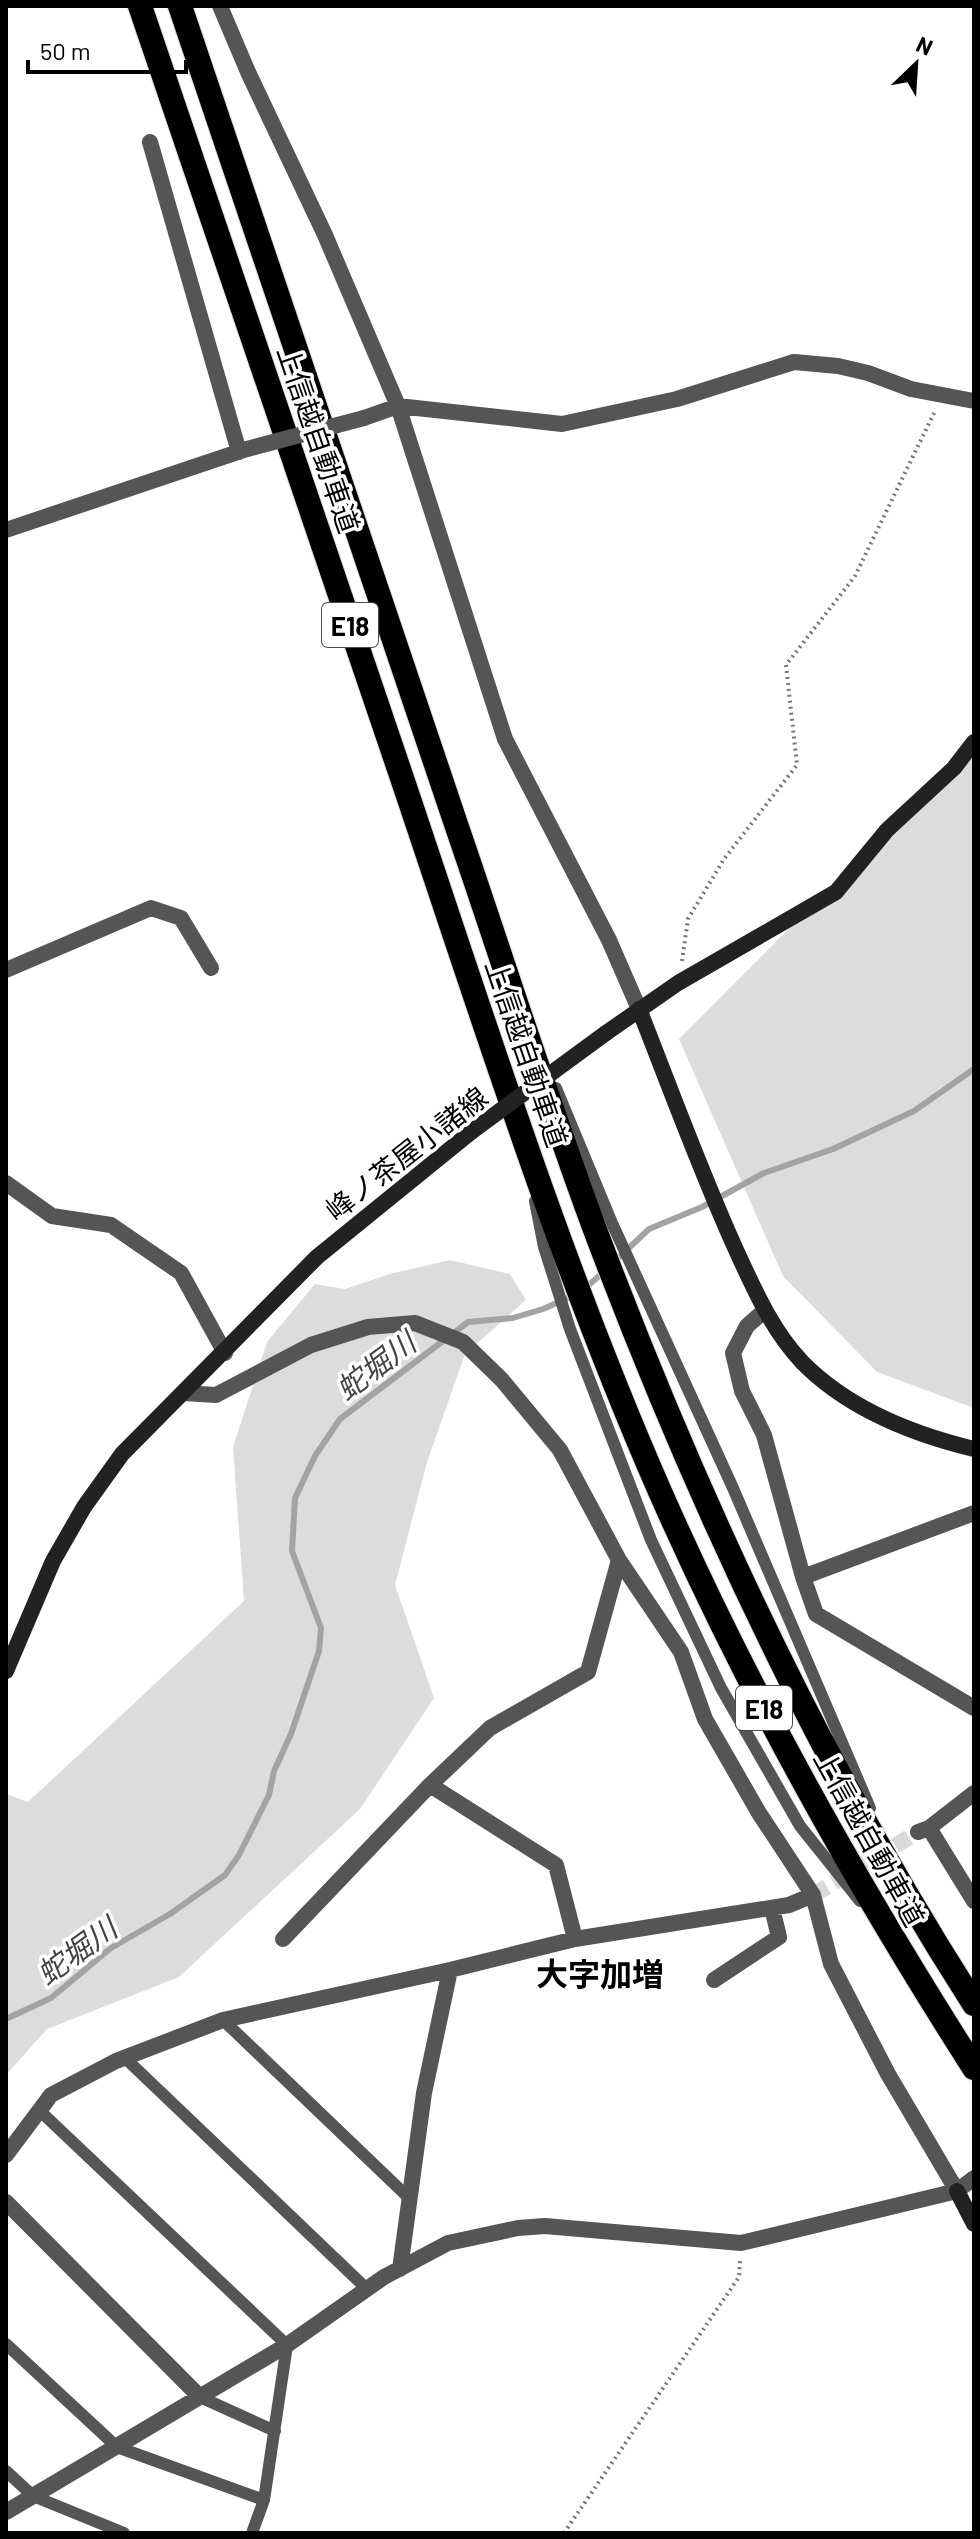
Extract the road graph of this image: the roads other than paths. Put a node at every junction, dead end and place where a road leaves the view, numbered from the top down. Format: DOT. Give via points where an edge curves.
graph roads {
  1 [pos="140,6"];
  2 [pos="180,6"];
  3 [pos="220,6"];
  4 [pos="150,142"];
  5 [pos="974,401"];
  6 [pos="398,406"];
  7 [pos="243,451"];
  8 [pos="6,530"];
  9 [pos="974,742"];
  10 [pos="211,968"];
  11 [pos="6,970"];
  12 [pos="639,1009"];
  13 [pos="6,1183"];
  14 [pos="764,1311"];
  15 [pos="225,1353"];
  16 [pos="183,1393"];
  17 [pos="974,1449"];
  18 [pos="974,1513"];
  19 [pos="619,1560"];
  20 [pos="803,1577"];
  21 [pos="6,1671"];
  22 [pos="974,1708"];
  23 [pos="430,1785"];
  24 [pos="974,1793"];
  25 [pos="813,1895"];
  26 [pos="974,1901"];
  27 [pos="772,1908"];
  28 [pos="283,1939"];
  29 [pos="575,1939"];
  30 [pos="450,1970"];
  31 [pos="714,1980"];
  32 [pos="974,2004"];
  33 [pos="223,2020"];
  34 [pos="125,2058"];
  35 [pos="974,2068"];
  36 [pos="39,2110"];
  37 [pos="6,2155"];
  38 [pos="974,2178"];
  39 [pos="957,2191"];
  40 [pos="409,2198"];
  41 [pos="6,2202"];
  42 [pos="974,2224"];
  43 [pos="400,2269"];
  44 [pos="367,2289"];
  45 [pos="6,2344"];
  46 [pos="287,2345"];
  47 [pos="200,2397"];
  48 [pos="275,2431"];
  49 [pos="117,2447"];
  50 [pos="6,2471"];
  51 [pos="33,2496"];
  52 [pos="264,2500"];
  53 [pos="6,2512"];
  54 [pos="124,2533"];
  55 [pos="252,2533"];
  1 -- 35 [label="highway, 上信越自動車道 / E18" via="521,1127 581,1329 807,1792"];
  2 -- 32 [label="highway, 上信越自動車道 / E18" via="498,948 637,1305 693,1468 833,1764 918,1917"];
  3 -- 6 [label="street"];
  4 -- 7 [label="street"];
  5 -- 6 [label="street" via="942,397 838,366 794,362 677,399 562,424"];
  6 -- 7 [label="street, bridge"];
  6 -- 12 [label="street" via="505,739"];
  7 -- 8 [label="street"];
  9 -- 12 [label="main road, 峰ノ茶屋小諸線" via="954,768 887,830 836,892"];
  10 -- 11 [label="street" via="181,918 151,908"];
  12 -- 14 [label="main road" via="712,1196"];
  12 -- 15 [label="main road, 峰ノ茶屋小諸線, bridge" via="471,1132 317,1257"];
  13 -- 15 [label="street" via="52,1216 111,1225 181,1273"];
  14 -- 17 [label="main road" via="802,1361 836,1391 876,1415"];
  14 -- 20 [label="street" via="747,1326 733,1353 742,1391 764,1435"];
  15 -- 16 [label="main road, 峰ノ茶屋小諸線"];
  16 -- 19 [label="street" via="216,1395 311,1345 368,1327 415,1323 463,1342 502,1380 560,1450"];
  16 -- 21 [label="main road, 峰ノ茶屋小諸線" via="122,1454 84,1507 53,1561"];
  18 -- 20 [label="street"];
  19 -- 23 [label="street" via="588,1672 490,1728"];
  19 -- 25 [label="street" via="681,1652 705,1719"];
  20 -- 22 [label="street" via="816,1614"];
  23 -- 28 [label="street"];
  23 -- 29 [label="street" via="556,1865"];
  24 -- 26 [label="street" via="924,1830"];
  25 -- 27 [label="street"];
  25 -- 39 [label="street" via="831,1964"];
  27 -- 29 [label="street"];
  27 -- 31 [label="street" via="779,1937"];
  29 -- 30 [label="street"];
  30 -- 33 [label="street"];
  30 -- 40 [label="street"];
  33 -- 34 [label="street"];
  33 -- 40 [label="lane"];
  34 -- 36 [label="street" via="51,2095"];
  34 -- 44 [label="lane"];
  36 -- 37 [label="street"];
  36 -- 46 [label="lane"];
  38 -- 39 [label="street"];
  39 -- 42 [label="main road"];
  39 -- 43 [label="street" via="741,2243 518,2228 448,2243"];
  40 -- 43 [label="street"];
  41 -- 47 [label="street"];
  43 -- 44 [label="street"];
  44 -- 46 [label="street"];
  45 -- 49 [label="lane"];
  46 -- 47 [label="street"];
  46 -- 48 [label="lane"];
  47 -- 48 [label="lane"];
  47 -- 49 [label="street"];
  48 -- 52 [label="lane"];
  49 -- 51 [label="street"];
  49 -- 52 [label="lane"];
  50 -- 51 [label="lane"];
  51 -- 53 [label="street"];
  51 -- 54 [label="lane"];
  52 -- 55 [label="lane"];
}
